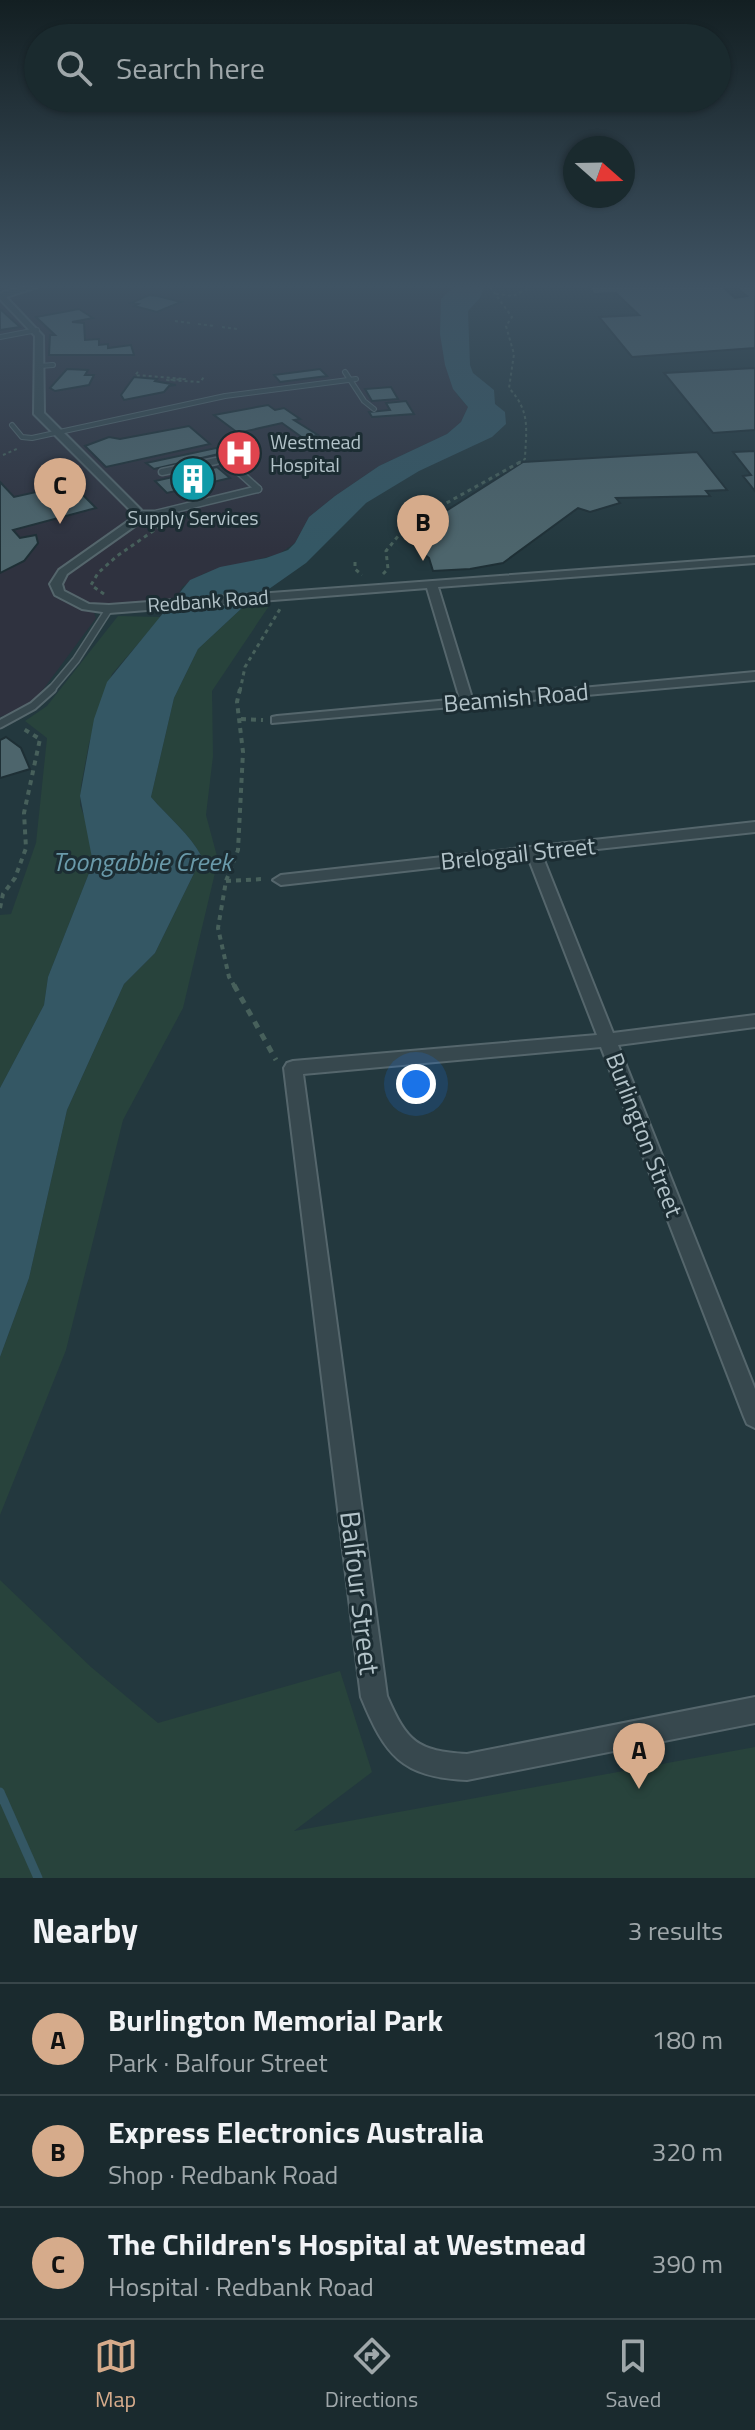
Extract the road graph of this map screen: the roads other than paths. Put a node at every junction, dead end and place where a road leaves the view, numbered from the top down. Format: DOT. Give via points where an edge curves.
graph roads {
  1 [pos="39,375"];
  2 [pos="348,375"];
  3 [pos="354,379"];
  4 [pos="374,409"];
  5 [pos="12,425"];
  6 [pos="58,431"];
  7 [pos="162,472"];
  8 [pos="136,514"];
  9 [pos="755,560"];
  10 [pos="432,586"];
  11 [pos="110,602"];
  12 [pos="755,676"];
  13 [pos="467,702"];
  14 [pos="277,720"];
  15 [pos="0,724"];
  16 [pos="755,827"];
  17 [pos="534,853"];
  18 [pos="281,880"];
  19 [pos="755,1021"];
  20 [pos="607,1040"];
  21 [pos="755,1417"];
  22 [pos="755,1710"];
  1 -- 6 [label="street" via="39,414"];
  2 -- 3 [label="lane"];
  3 -- 4 [label="lane"];
  3 -- 6 [label="lane" via="225,396"];
  5 -- 6 [label="lane" via="26,438"];
  6 -- 8 [label="street"];
  7 -- 8 [label="lane" via="225,459 258,489"];
  8 -- 11 [label="street, Redbank Road" via="135,521 63,572 56,584 68,600 86,607"];
  9 -- 10 [label="street, Redbank Road"];
  10 -- 11 [label="street, Redbank Road" via="163,604"];
  10 -- 13 [label="street"];
  11 -- 15 [label="lane" via="44,699"];
  12 -- 13 [label="street, Beamish Road"];
  13 -- 14 [label="street, Beamish Road"];
  16 -- 17 [label="street, Brelogail Street"];
  17 -- 18 [label="street, Brelogail Street"];
  17 -- 20 [label="street, Burlington Street"];
  19 -- 20 [label="street"];
  20 -- 21 [label="street, Burlington Street"];
  20 -- 22 [label="street, Balfour Street" via="293,1068 374,1697 386,1727 406,1752 433,1767 467,1767"];
}
